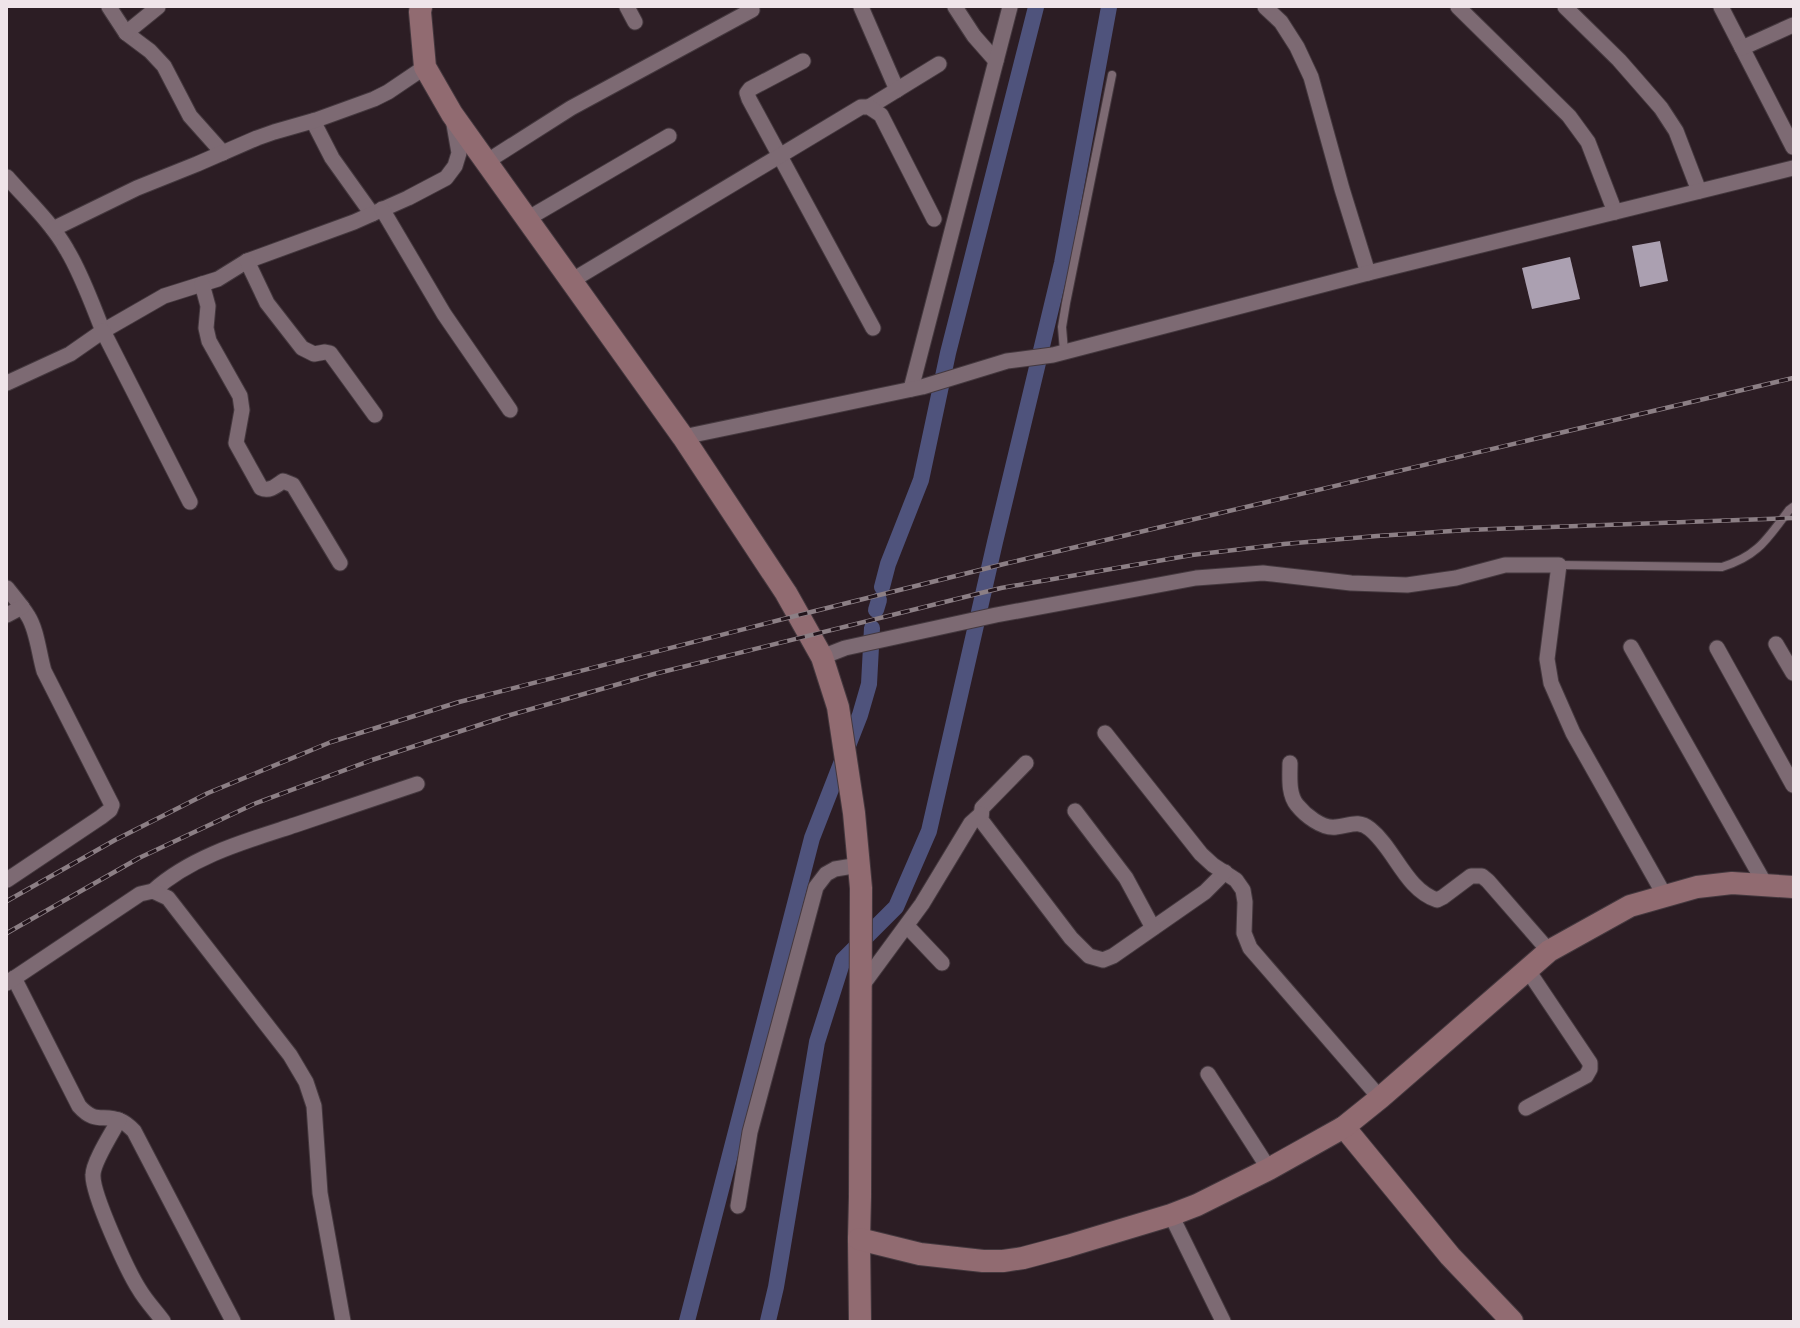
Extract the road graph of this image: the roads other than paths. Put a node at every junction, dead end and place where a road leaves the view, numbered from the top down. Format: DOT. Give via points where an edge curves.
graph roads {
  1 [pos="109,7"];
  2 [pos="158,7"];
  3 [pos="421,7"];
  4 [pos="627,7"];
  5 [pos="861,7"];
  6 [pos="956,7"];
  7 [pos="1010,7"];
  8 [pos="1265,7"];
  9 [pos="1458,7"];
  10 [pos="1565,7"];
  11 [pos="1721,7"];
  12 [pos="752,10"];
  13 [pos="635,22"];
  14 [pos="1793,25"];
  15 [pos="126,33"];
  16 [pos="1742,48"];
  17 [pos="803,61"];
  18 [pos="996,61"];
  19 [pos="939,64"];
  20 [pos="425,67"];
  21 [pos="1112,75"];
  22 [pos="897,90"];
  23 [pos="869,107"];
  24 [pos="452,114"];
  25 [pos="313,121"];
  26 [pos="669,136"];
  27 [pos="1793,147"];
  28 [pos="223,153"];
  29 [pos="779,157"];
  30 [pos="486,162"];
  31 [pos="1793,168"];
  32 [pos="7,176"];
  33 [pos="1699,191"];
  34 [pos="377,211"];
  35 [pos="1615,212"];
  36 [pos="527,219"];
  37 [pos="934,219"];
  38 [pos="53,229"];
  39 [pos="247,261"];
  40 [pos="1368,273"];
  41 [pos="571,281"];
  42 [pos="202,284"];
  43 [pos="873,328"];
  44 [pos="104,331"];
  45 [pos="1059,353"];
  46 [pos="7,383"];
  47 [pos="916,388"];
  48 [pos="510,410"];
  49 [pos="376,415"];
  50 [pos="683,437"];
  51 [pos="190,502"];
  52 [pos="1793,507"];
  53 [pos="340,563"];
  54 [pos="1559,565"];
  55 [pos="7,588"];
  56 [pos="22,606"];
  57 [pos="7,615"];
  58 [pos="1776,644"];
  59 [pos="1631,647"];
  60 [pos="1717,648"];
  61 [pos="822,657"];
  62 [pos="1793,673"];
  63 [pos="1105,733"];
  64 [pos="1026,763"];
  65 [pos="1290,764"];
  66 [pos="417,784"];
  67 [pos="1793,785"];
  68 [pos="1075,812"];
  69 [pos="981,814"];
  70 [pos="859,865"];
  71 [pos="1225,872"];
  72 [pos="7,880"];
  73 [pos="1765,884"];
  74 [pos="1793,887"];
  75 [pos="153,891"];
  76 [pos="1665,896"];
  77 [pos="907,926"];
  78 [pos="1153,928"];
  79 [pos="1549,952"];
  80 [pos="942,963"];
  81 [pos="1527,969"];
  82 [pos="11,980"];
  83 [pos="861,980"];
  84 [pos="1208,1074"];
  85 [pos="1380,1098"];
  86 [pos="1526,1108"];
  87 [pos="119,1120"];
  88 [pos="1344,1127"];
  89 [pos="1268,1169"];
  90 [pos="738,1206"];
  91 [pos="1171,1215"];
  92 [pos="859,1239"];
  93 [pos="163,1321"];
  94 [pos="233,1321"];
  95 [pos="343,1321"];
  96 [pos="860,1321"];
  97 [pos="1223,1321"];
  98 [pos="1512,1321"];
  1 -- 15 [label="street"];
  2 -- 15 [label="street"];
  3 -- 20 [label="street"];
  4 -- 13 [label="street"];
  5 -- 22 [label="street"];
  6 -- 18 [label="street" via="974,36"];
  7 -- 18 [label="street"];
  8 -- 40 [label="street" via="1281,22 1297,47 1311,77"];
  9 -- 35 [label="street" via="1569,116 1588,142"];
  10 -- 33 [label="street" via="1619,60 1661,108 1676,131"];
  11 -- 16 [label="street"];
  12 -- 30 [label="street" via="571,108"];
  14 -- 16 [label="street"];
  15 -- 28 [label="street" via="150,51 164,66 190,116"];
  16 -- 27 [label="street"];
  17 -- 29 [label="street" via="758,83 747,92"];
  18 -- 47 [label="street"];
  19 -- 22 [label="street"];
  20 -- 24 [label="street"];
  20 -- 25 [label="street" via="388,92 350,109"];
  21 -- 45 [label="lane" via="1066,303"];
  22 -- 23 [label="street"];
  23 -- 29 [label="street" via="862,108"];
  23 -- 37 [label="street" via="881,115"];
  24 -- 30 [label="street"];
  24 -- 34 [label="street" via="459,153 455,166 446,178"];
  25 -- 28 [label="street" via="274,132"];
  25 -- 34 [label="street" via="332,158"];
  26 -- 36 [label="street"];
  28 -- 38 [label="street" via="136,188"];
  29 -- 41 [label="street"];
  29 -- 43 [label="street"];
  30 -- 36 [label="street"];
  31 -- 33 [label="street"];
  32 -- 38 [label="street"];
  33 -- 35 [label="street"];
  34 -- 39 [label="street" via="354,222"];
  34 -- 48 [label="street"];
  35 -- 40 [label="street"];
  36 -- 41 [label="street"];
  38 -- 44 [label="street" via="67,249"];
  39 -- 42 [label="street" via="218,279"];
  39 -- 49 [label="street" via="267,303 302,348 314,354 330,353"];
  40 -- 45 [label="street"];
  41 -- 50 [label="street"];
  42 -- 44 [label="street" via="164,296"];
  42 -- 53 [label="street" via="208,306 206,328 209,340 240,396 242,410 236,437 237,448 261,488 269,489 283,481 293,486"];
  44 -- 46 [label="street" via="70,354"];
  44 -- 51 [label="street"];
  45 -- 47 [label="street" via="1007,361"];
  47 -- 50 [label="street"];
  50 -- 61 [label="street" via="786,593"];
  52 -- 54 [label="lane" via="1753,554 1722,568"];
  54 -- 61 [label="street" via="1505,565 1456,578 1407,585 1351,583 1263,573 1196,578 943,626 845,648"];
  54 -- 76 [label="street" via="1547,659 1551,683 1573,733"];
  55 -- 56 [label="street"];
  56 -- 57 [label="street"];
  56 -- 72 [label="street" via="33,626 44,671 112,804 110,810 101,817"];
  58 -- 62 [label="street"];
  59 -- 73 [label="street"];
  60 -- 67 [label="street"];
  61 -- 70 [label="street" via="838,707"];
  63 -- 71 [label="street" via="1201,854 1213,866"];
  64 -- 69 [label="street" via="988,801"];
  65 -- 79 [label="street" via="1291,794 1296,804 1314,820 1335,828 1353,823 1370,829 1414,884 1426,895 1437,900 1471,876 1482,876"];
  66 -- 75 [label="street" via="235,845 186,866"];
  68 -- 78 [label="street" via="1126,878"];
  69 -- 77 [label="street" via="971,823"];
  69 -- 78 [label="street" via="981,820 1071,938 1089,956 1103,960 1113,956"];
  70 -- 83 [label="street"];
  70 -- 90 [label="street" via="836,869 826,874 816,887 750,1132"];
  71 -- 78 [label="street" via="1205,892"];
  71 -- 85 [label="street" via="1236,880 1243,890 1244,933 1250,948"];
  73 -- 74 [label="street"];
  73 -- 76 [label="street" via="1732,883 1697,887"];
  75 -- 82 [label="street" via="140,894"];
  75 -- 95 [label="street" via="168,898 290,1055 306,1082 314,1106 320,1193"];
  76 -- 79 [label="street" via="1630,906"];
  77 -- 80 [label="street"];
  77 -- 83 [label="street"];
  79 -- 81 [label="street"];
  81 -- 85 [label="street"];
  81 -- 86 [label="street" via="1590,1063 1590,1068 1586,1076"];
  82 -- 87 [label="street" via="79,1106 86,1114 95,1118"];
  83 -- 92 [label="street"];
  84 -- 89 [label="street"];
  85 -- 88 [label="street"];
  87 -- 93 [label="street" via="95,1165 95,1187 137,1287"];
  87 -- 94 [label="street" via="134,1131"];
  88 -- 89 [label="street"];
  88 -- 98 [label="street" via="1450,1256"];
  89 -- 91 [label="street" via="1197,1205"];
  91 -- 92 [label="street" via="1068,1246 1003,1261 920,1254"];
  91 -- 97 [label="street"];
  92 -- 96 [label="street"];
}
